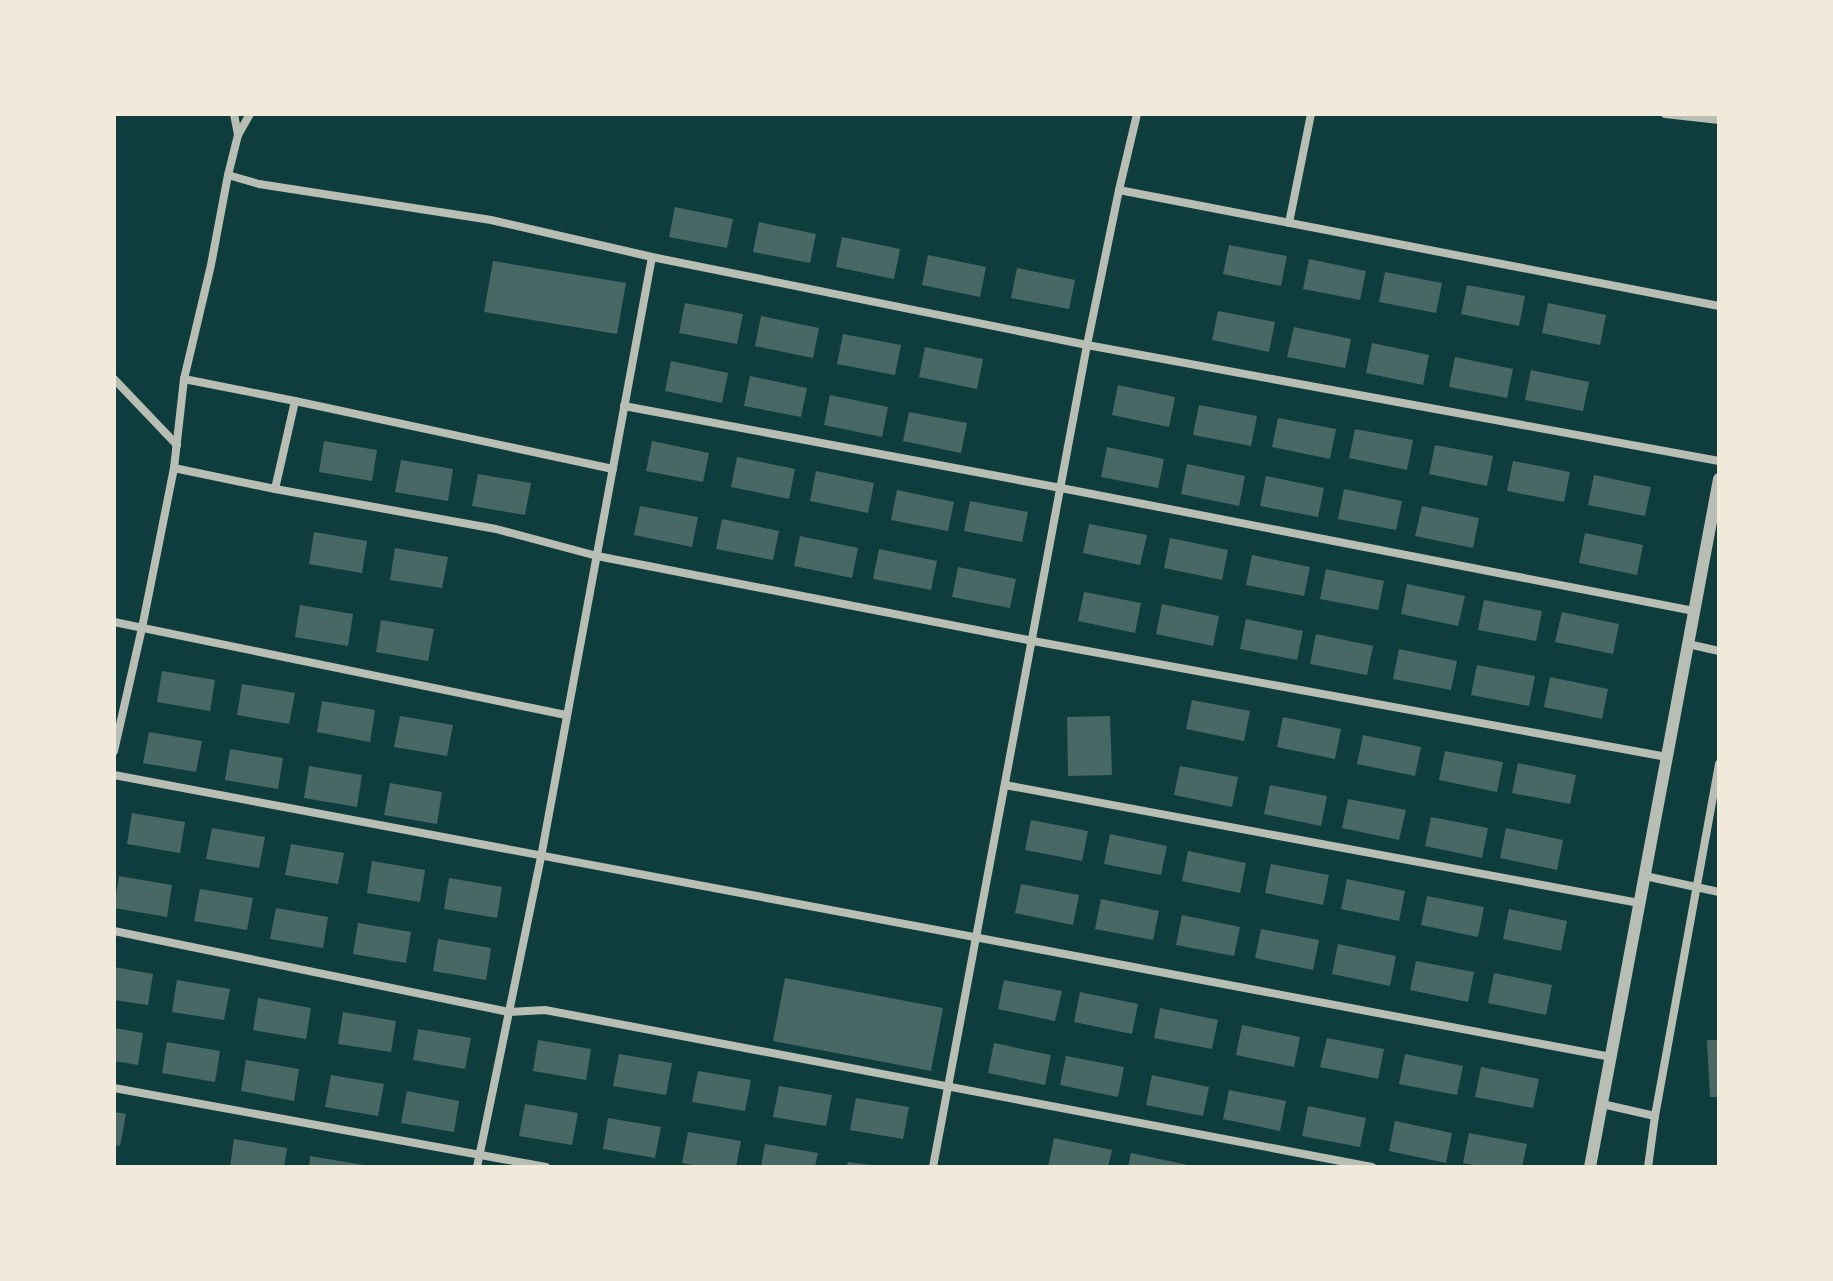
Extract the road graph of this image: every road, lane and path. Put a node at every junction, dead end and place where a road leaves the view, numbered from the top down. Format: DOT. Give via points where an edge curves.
graph roads {
  1 [pos="234,114"];
  2 [pos="250,114"];
  3 [pos="1137,114"];
  4 [pos="1311,114"];
  5 [pos="1665,114"];
  6 [pos="1719,120"];
  7 [pos="238,135"];
  8 [pos="228,175"];
  9 [pos="1119,190"];
  10 [pos="1289,223"];
  11 [pos="652,257"];
  12 [pos="1719,306"];
  13 [pos="1087,345"];
  14 [pos="114,379"];
  15 [pos="184,379"];
  16 [pos="295,401"];
  17 [pos="624,406"];
  18 [pos="177,445"];
  19 [pos="1719,461"];
  20 [pos="174,468"];
  21 [pos="613,469"];
  22 [pos="1719,479"];
  23 [pos="1061,488"];
  24 [pos="275,489"];
  25 [pos="597,556"];
  26 [pos="1694,611"];
  27 [pos="114,622"];
  28 [pos="142,628"];
  29 [pos="1033,641"];
  30 [pos="1688,644"];
  31 [pos="1719,651"];
  32 [pos="566,715"];
  33 [pos="114,751"];
  34 [pos="1667,757"];
  35 [pos="1719,764"];
  36 [pos="114,775"];
  37 [pos="1005,785"];
  38 [pos="541,857"];
  39 [pos="1645,876"];
  40 [pos="1695,887"];
  41 [pos="1719,892"];
  42 [pos="1639,903"];
  43 [pos="114,931"];
  44 [pos="976,939"];
  45 [pos="509,1012"];
  46 [pos="1611,1057"];
  47 [pos="948,1085"];
  48 [pos="114,1088"];
  49 [pos="1602,1104"];
  50 [pos="1655,1116"];
  51 [pos="480,1154"];
  52 [pos="477,1167"];
  53 [pos="546,1167"];
  54 [pos="933,1167"];
  55 [pos="1372,1167"];
  56 [pos="1590,1167"];
  57 [pos="1648,1167"];
  1 -- 7 [label="street"];
  2 -- 7 [label="street"];
  3 -- 9 [label="street"];
  4 -- 10 [label="street"];
  5 -- 6 [label="street"];
  7 -- 8 [label="street"];
  8 -- 11 [label="street" via="491,220"];
  8 -- 15 [label="street"];
  9 -- 10 [label="street"];
  9 -- 13 [label="street"];
  10 -- 12 [label="street"];
  11 -- 13 [label="street"];
  11 -- 17 [label="street"];
  13 -- 19 [label="street"];
  13 -- 23 [label="street"];
  14 -- 18 [label="street"];
  15 -- 16 [label="street"];
  15 -- 18 [label="street"];
  16 -- 21 [label="street"];
  16 -- 24 [label="street"];
  17 -- 21 [label="street"];
  17 -- 23 [label="street"];
  18 -- 20 [label="street"];
  20 -- 24 [label="street"];
  20 -- 28 [label="street"];
  21 -- 25 [label="street"];
  22 -- 26 [label="street"];
  23 -- 26 [label="street"];
  23 -- 29 [label="street"];
  24 -- 25 [label="street" via="496,529"];
  25 -- 29 [label="street"];
  25 -- 32 [label="street"];
  26 -- 30 [label="street"];
  27 -- 28 [label="street"];
  28 -- 32 [label="street"];
  28 -- 33 [label="street"];
  29 -- 34 [label="street"];
  29 -- 37 [label="street"];
  30 -- 31 [label="street"];
  30 -- 34 [label="street"];
  32 -- 38 [label="street"];
  34 -- 39 [label="street"];
  35 -- 40 [label="street"];
  36 -- 38 [label="street"];
  37 -- 42 [label="street"];
  37 -- 44 [label="street"];
  38 -- 44 [label="street"];
  38 -- 45 [label="street"];
  39 -- 40 [label="street"];
  39 -- 42 [label="street"];
  40 -- 41 [label="street"];
  40 -- 50 [label="street"];
  42 -- 46 [label="street"];
  43 -- 45 [label="street"];
  44 -- 46 [label="street"];
  44 -- 47 [label="street"];
  45 -- 47 [label="street" via="545,1010"];
  45 -- 51 [label="street"];
  46 -- 49 [label="street"];
  47 -- 54 [label="street"];
  47 -- 55 [label="street"];
  48 -- 51 [label="street"];
  49 -- 50 [label="street"];
  49 -- 56 [label="street"];
  50 -- 57 [label="street"];
  51 -- 52 [label="street"];
  51 -- 53 [label="street"];
}
